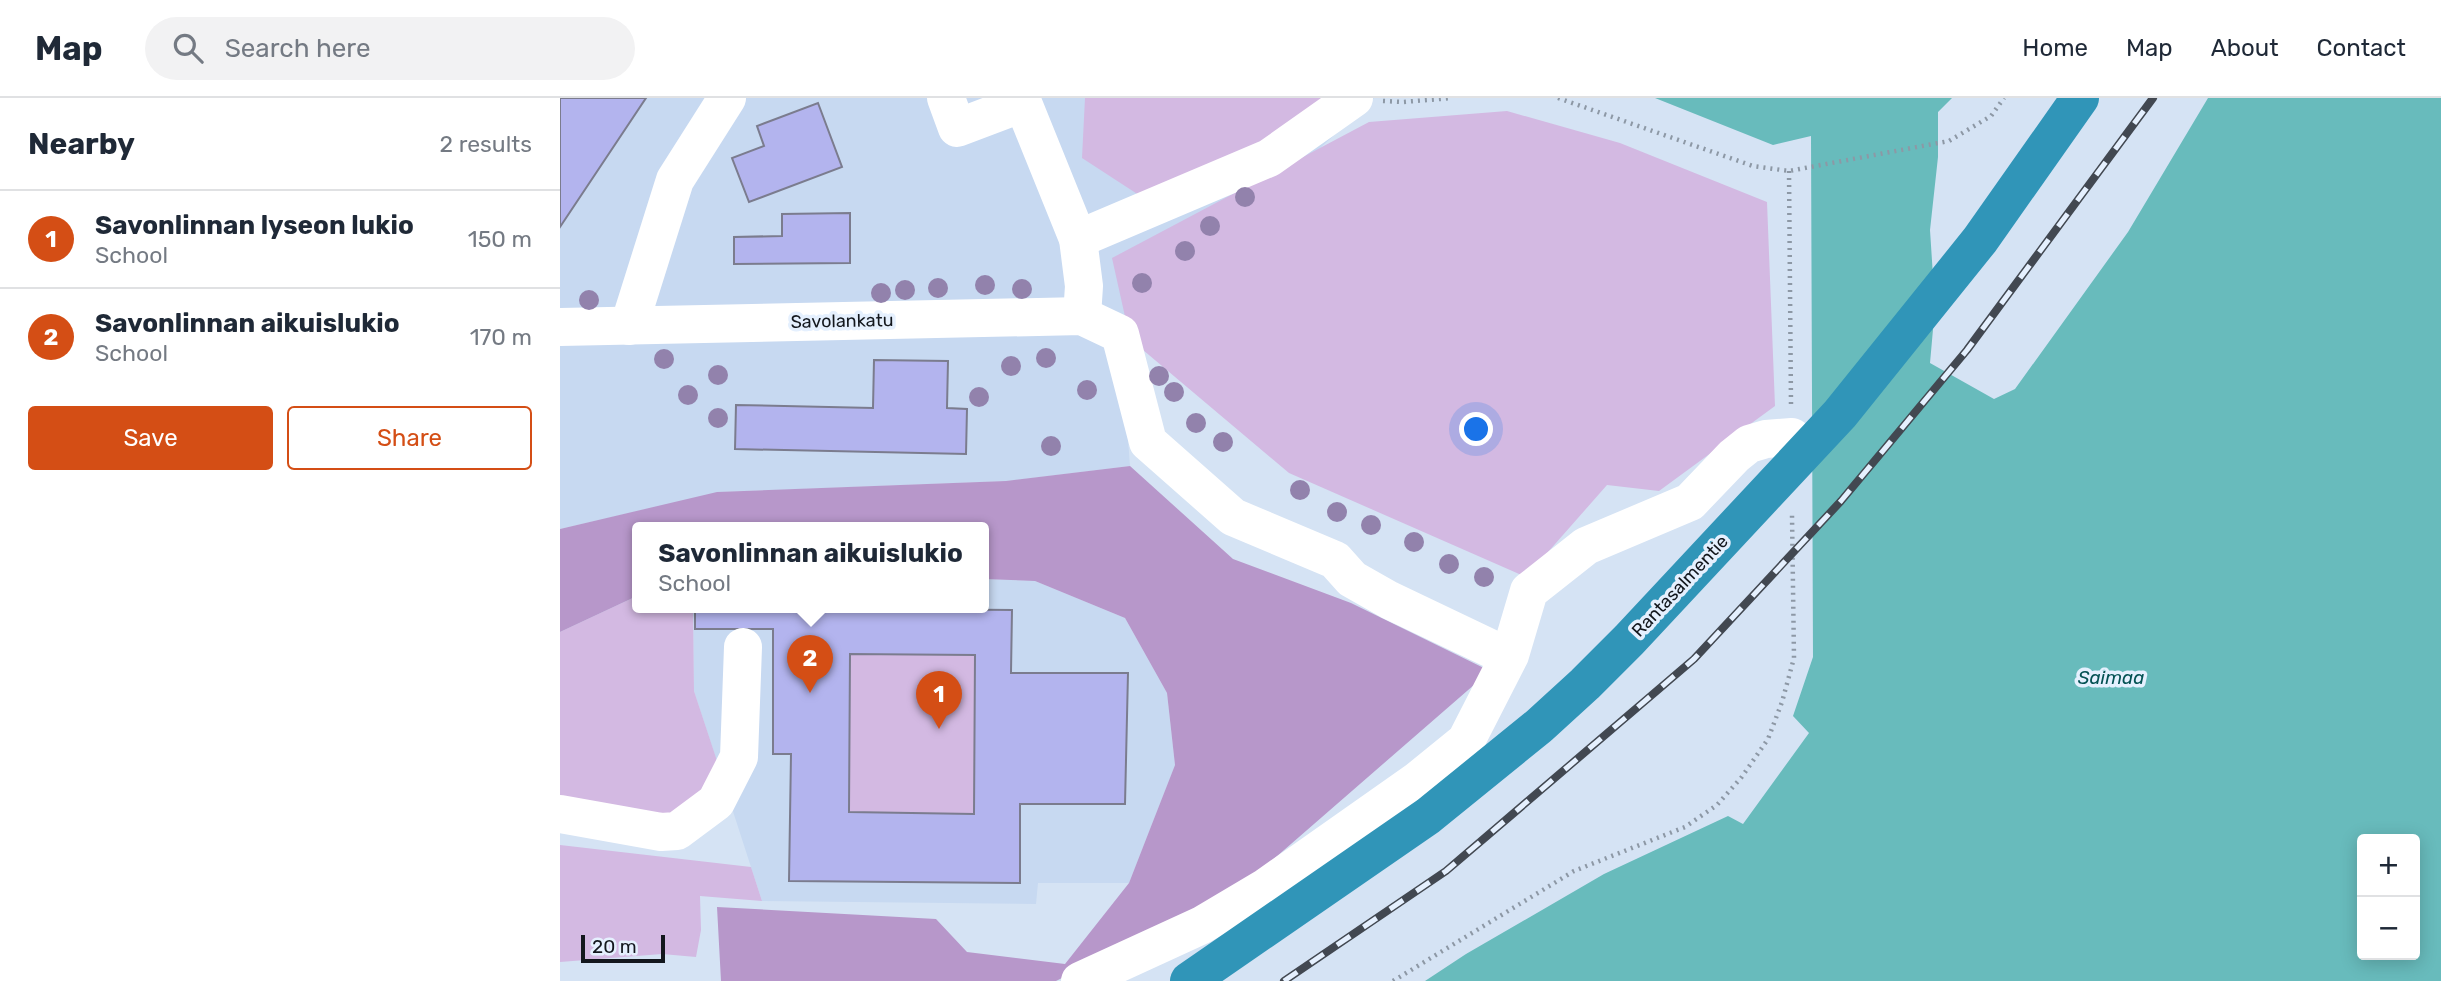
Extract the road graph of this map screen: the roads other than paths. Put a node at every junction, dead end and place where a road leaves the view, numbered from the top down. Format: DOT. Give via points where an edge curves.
graph roads {
  1 [pos="727,98"];
  2 [pos="946,98"];
  3 [pos="1354,98"];
  4 [pos="2080,98"];
  5 [pos="1030,101"];
  6 [pos="1078,239"];
  7 [pos="1082,316"];
  8 [pos="629,326"];
  9 [pos="560,327"];
  10 [pos="1792,437"];
  11 [pos="743,647"];
  12 [pos="1498,652"];
  13 [pos="560,814"];
  14 [pos="1080,981"];
  15 [pos="1189,981"];
  1 -- 8 [label="street" via="675,180"];
  2 -- 5 [label="street" via="957,128"];
  3 -- 6 [label="street" via="1269,158"];
  4 -- 15 [label="highway, Rantasalmentie" via="1980,240 1840,414 1629,640 1539,726 1428,816"];
  5 -- 6 [label="street"];
  6 -- 7 [label="street" via="1084,286"];
  7 -- 8 [label="street, Savolankatu"];
  7 -- 12 [label="street, Savolankatu" via="1120,334 1148,442 1233,517 1335,560 1352,579 1389,600"];
  8 -- 9 [label="street, Savolankatu"];
  10 -- 14 [label="street" via="1749,444 1690,502 1586,546 1529,591 1510,655 1465,741 1418,780 1266,887 1202,925"];
  11 -- 13 [label="street" via="739,757 716,802 677,831"];
}
